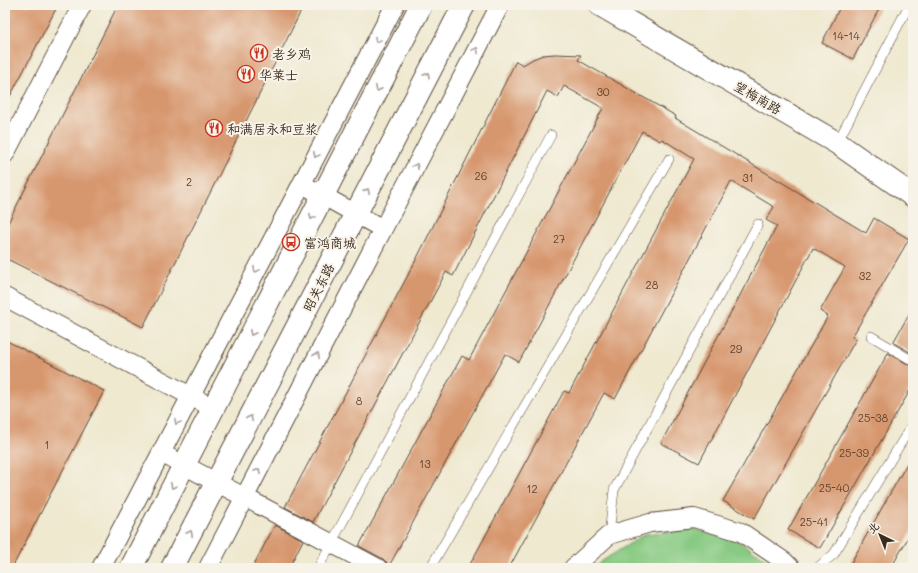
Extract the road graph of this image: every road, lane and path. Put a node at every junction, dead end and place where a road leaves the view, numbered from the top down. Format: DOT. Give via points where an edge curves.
graph roads {
  1 [pos="82,5"];
  2 [pos="395,5"];
  3 [pos="421,5"];
  4 [pos="464,5"];
  5 [pos="500,5"];
  6 [pos="600,5"];
  7 [pos="909,5"];
  8 [pos="550,135"];
  9 [pos="837,143"];
  10 [pos="5,154"];
  11 [pos="669,159"];
  12 [pos="301,184"];
  13 [pos="323,196"];
  14 [pos="913,196"];
  15 [pos="356,214"];
  16 [pos="758,224"];
  17 [pos="383,229"];
  18 [pos="5,297"];
  19 [pos="871,336"];
  20 [pos="913,361"];
  21 [pos="190,396"];
  22 [pos="213,408"];
  23 [pos="913,423"];
  24 [pos="161,453"];
  25 [pos="184,465"];
  26 [pos="216,483"];
  27 [pos="244,498"];
  28 [pos="609,535"];
  29 [pos="332,543"];
  30 [pos="101,568"];
  31 [pos="131,568"];
  32 [pos="172,568"];
  33 [pos="208,568"];
  34 [pos="318,568"];
  35 [pos="378,568"];
  36 [pos="430,568"];
  37 [pos="573,568"];
  38 [pos="791,568"];
  39 [pos="817,568"];
  1 -- 10 [label="street"];
  2 -- 12 [label="street, one-way"];
  3 -- 13 [label="main road, one-way"];
  15 -- 4 [label="main road, 昭关东路, one-way"];
  17 -- 5 [label="street, one-way"];
  6 -- 9 [label="main road, 望梅南路"];
  7 -- 9 [label="lane"];
  8 -- 29 [label="lane"];
  9 -- 14 [label="main road, 望梅南路"];
  11 -- 36 [label="lane"];
  12 -- 13 [label="street"];
  12 -- 21 [label="street, one-way"];
  13 -- 15 [label="street"];
  13 -- 22 [label="main road, one-way"];
  15 -- 17 [label="street"];
  26 -- 15 [label="main road, 昭关东路, one-way"];
  16 -- 28 [label="lane" via="614,490"];
  27 -- 17 [label="street, one-way"];
  18 -- 21 [label="street"];
  19 -- 20 [label="lane"];
  21 -- 22 [label="street"];
  21 -- 24 [label="street, one-way"];
  22 -- 25 [label="main road"];
  23 -- 39 [label="lane" via="834,554"];
  24 -- 25 [label="street"];
  24 -- 30 [label="street"];
  25 -- 26 [label="street"];
  25 -- 31 [label="main road, one-way"];
  26 -- 27 [label="street"];
  32 -- 26 [label="main road, 昭关东路, one-way"];
  27 -- 29 [label="street"];
  27 -- 33 [label="street"];
  28 -- 37 [label="street"];
  28 -- 38 [label="street" via="650,523 694,518 741,532"];
  29 -- 34 [label="lane"];
  29 -- 35 [label="street"];
}
